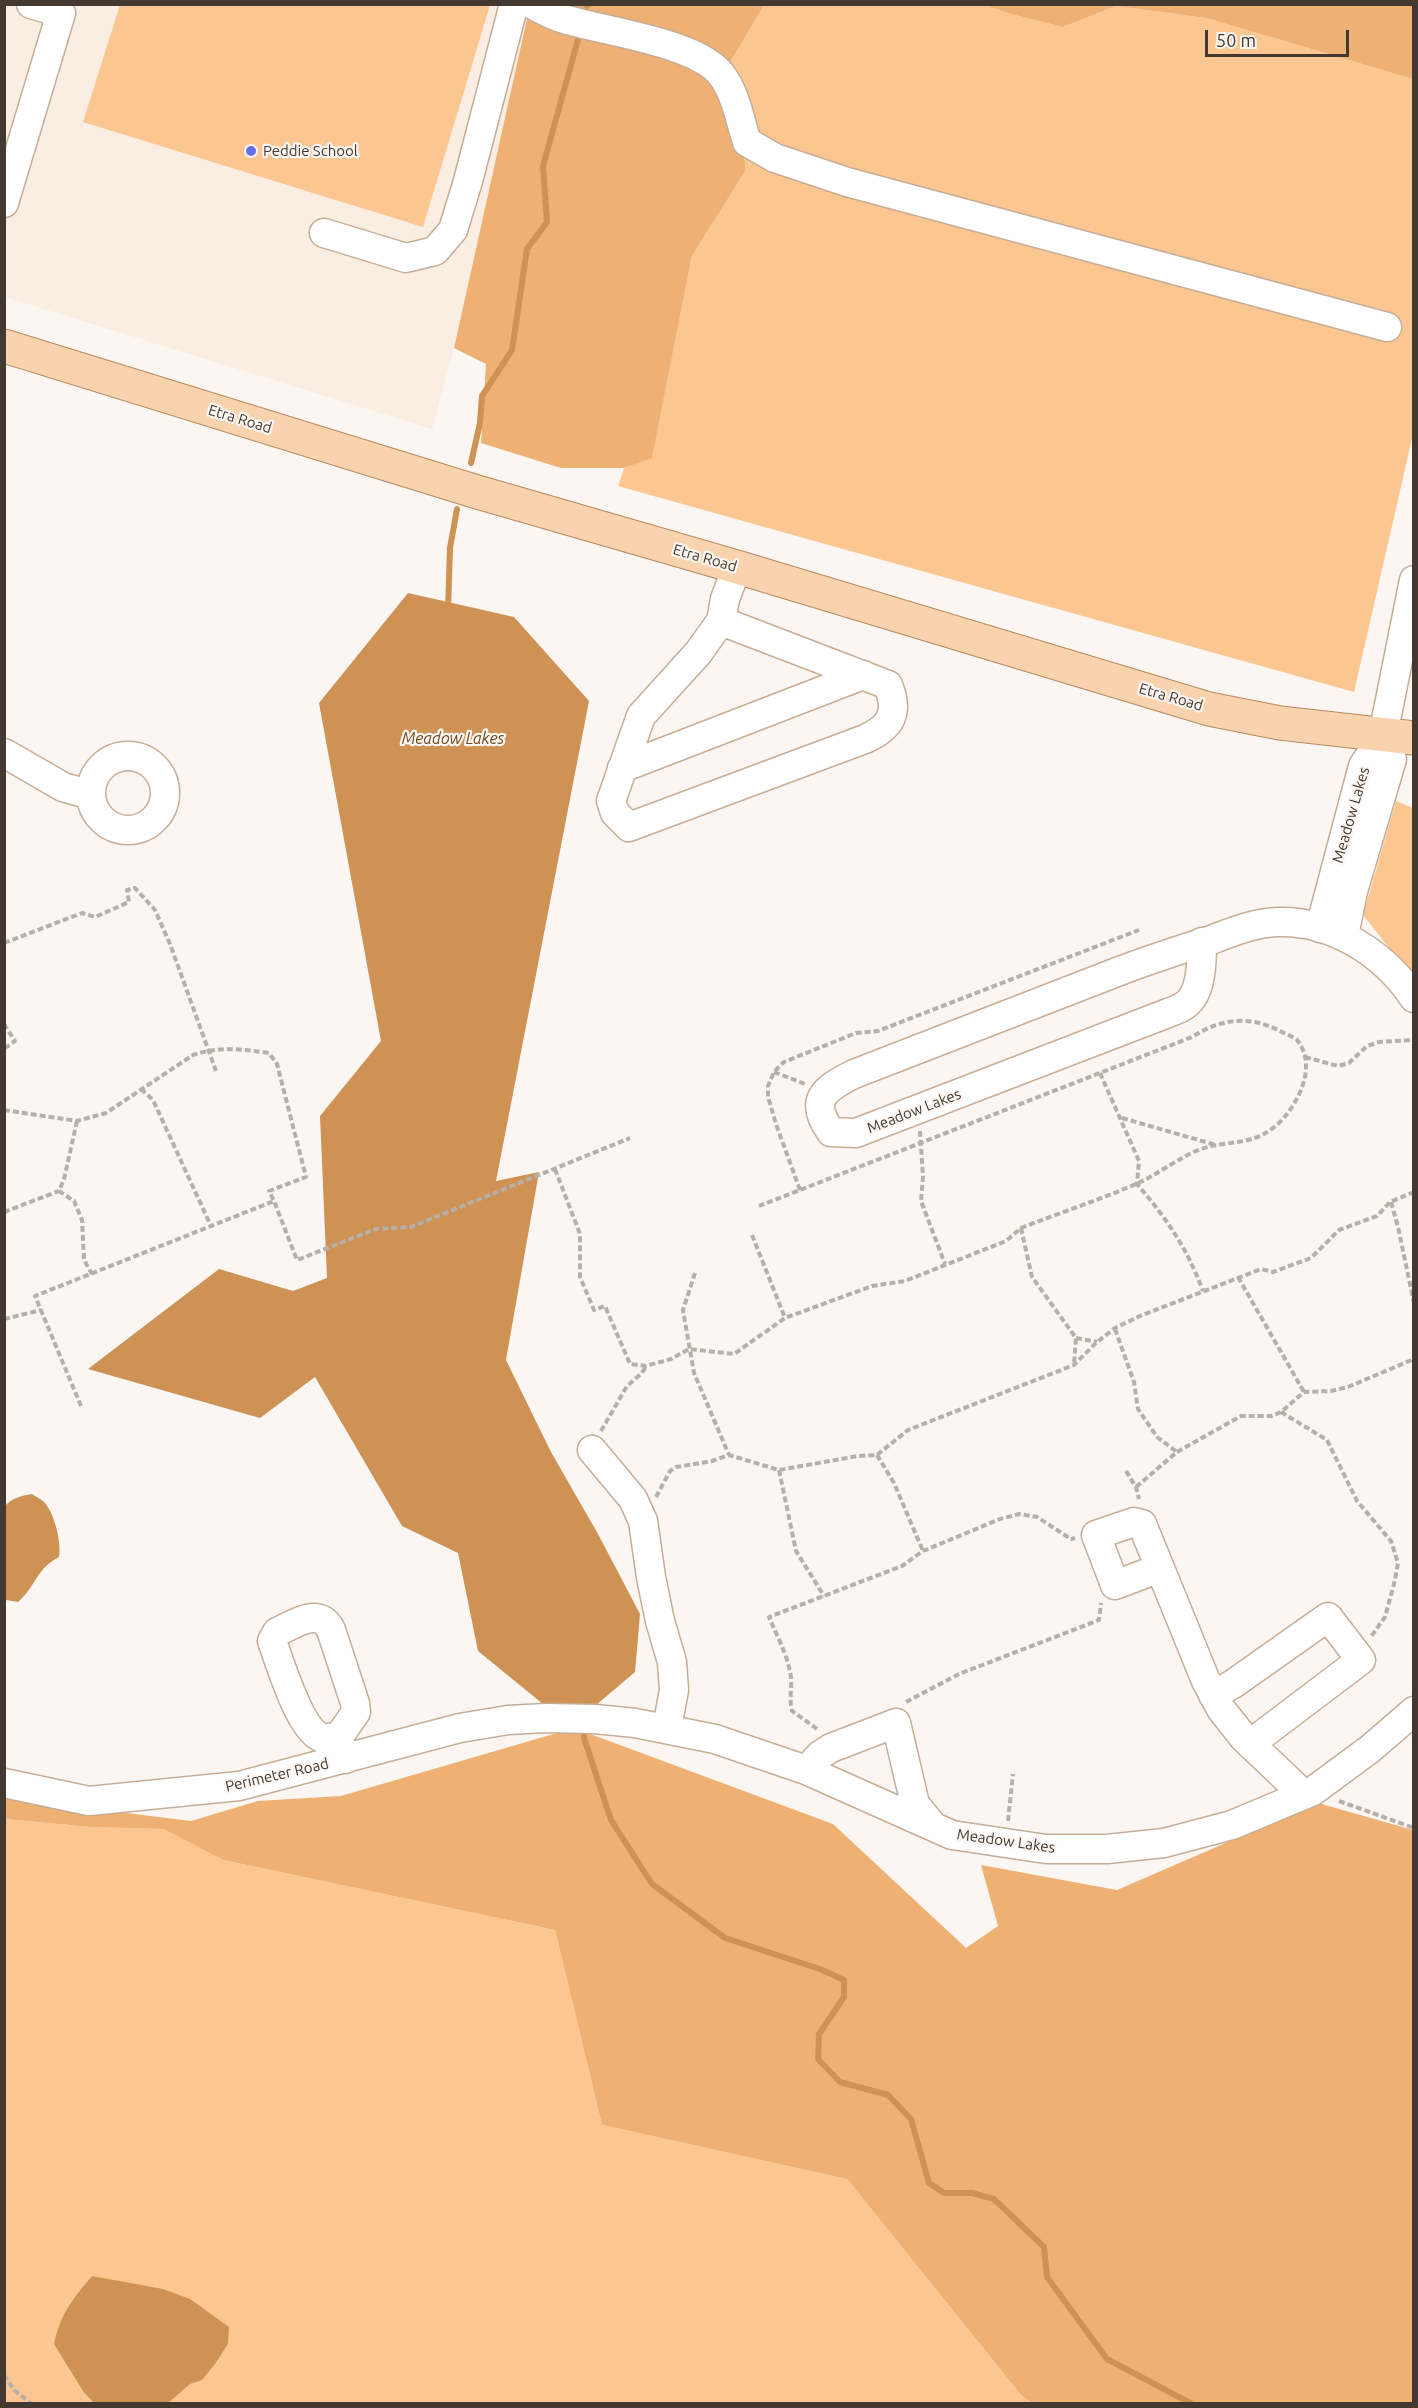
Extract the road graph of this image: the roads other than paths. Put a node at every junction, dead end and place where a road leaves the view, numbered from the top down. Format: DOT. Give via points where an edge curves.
graph roads {
  1 [pos="31,4"];
  2 [pos="514,4"];
  3 [pos="531,4"];
  4 [pos="14,135"];
  5 [pos="4,203"];
  6 [pos="324,233"];
  7 [pos="1387,327"];
  8 [pos="4,346"];
  9 [pos="737,567"];
  10 [pos="1413,580"];
  11 [pos="721,621"];
  12 [pos="863,675"];
  13 [pos="1398,736"];
  14 [pos="4,753"];
  15 [pos="622,768"];
  16 [pos="91,795"];
  17 [pos="1332,932"];
  18 [pos="1202,942"];
  19 [pos="1413,998"];
  20 [pos="592,1450"];
  21 [pos="1160,1568"];
  22 [pos="1213,1695"];
  23 [pos="1413,1711"];
  24 [pos="570,1718"];
  25 [pos="667,1728"];
  26 [pos="1250,1744"];
  27 [pos="806,1770"];
  28 [pos="4,1783"];
  29 [pos="1308,1793"];
  30 [pos="933,1826"];
  1 -- 4 [label="street" via="61,13"];
  2 -- 6 [label="street" via="453,230 435,251 406,258"];
  3 -- 7 [label="street" via="560,18 657,42 704,59 723,75 747,142 775,158 847,182"];
  4 -- 5 [label="street"];
  8 -- 9 [label="main road, Etra Road" via="474,491"];
  9 -- 11 [label="street"];
  9 -- 13 [label="main road, Etra Road" via="1209,708 1280,723"];
  10 -- 13 [label="street"];
  11 -- 12 [label="street"];
  11 -- 15 [label="street" via="699,653 641,716"];
  12 -- 15 [label="street"];
  12 -- 15 [label="street" via="888,685 895,702 880,733 865,739 629,827 615,813 611,801"];
  13 -- 17 [label="street, Meadow Lakes" via="1363,766"];
  14 -- 16 [label="street" via="63,787"];
  17 -- 18 [label="street" via="1278,922"];
  17 -- 19 [label="street" via="1376,957 1404,983"];
  18 -- 18 [label="street, Meadow Lakes" via="854,1074 825,1092 820,1117 831,1132 856,1133 1187,1005 1202,972"];
  20 -- 25 [label="street" via="633,1499 643,1521 660,1621 672,1662 674,1690"];
  21 -- 21 [label="street" via="1142,1524 1134,1522 1096,1535 1115,1585"];
  21 -- 22 [label="street"];
  22 -- 26 [label="street"];
  22 -- 26 [label="street" via="1328,1617 1361,1660"];
  23 -- 29 [label="street, Meadow Lakes" via="1370,1749"];
  24 -- 25 [label="street, Meadow Lakes"];
  24 -- 28 [label="street, Perimeter Road" via="508,1720 342,1748 239,1786 89,1801"];
  25 -- 27 [label="street, Meadow Lakes" via="715,1739"];
  26 -- 29 [label="street"];
  27 -- 30 [label="street, Meadow Lakes"];
  27 -- 30 [label="street" via="831,1748 896,1723 915,1803"];
  29 -- 30 [label="street, Meadow Lakes" via="1232,1825 1164,1843 1107,1849 1046,1849 1006,1844 952,1835"];
}
